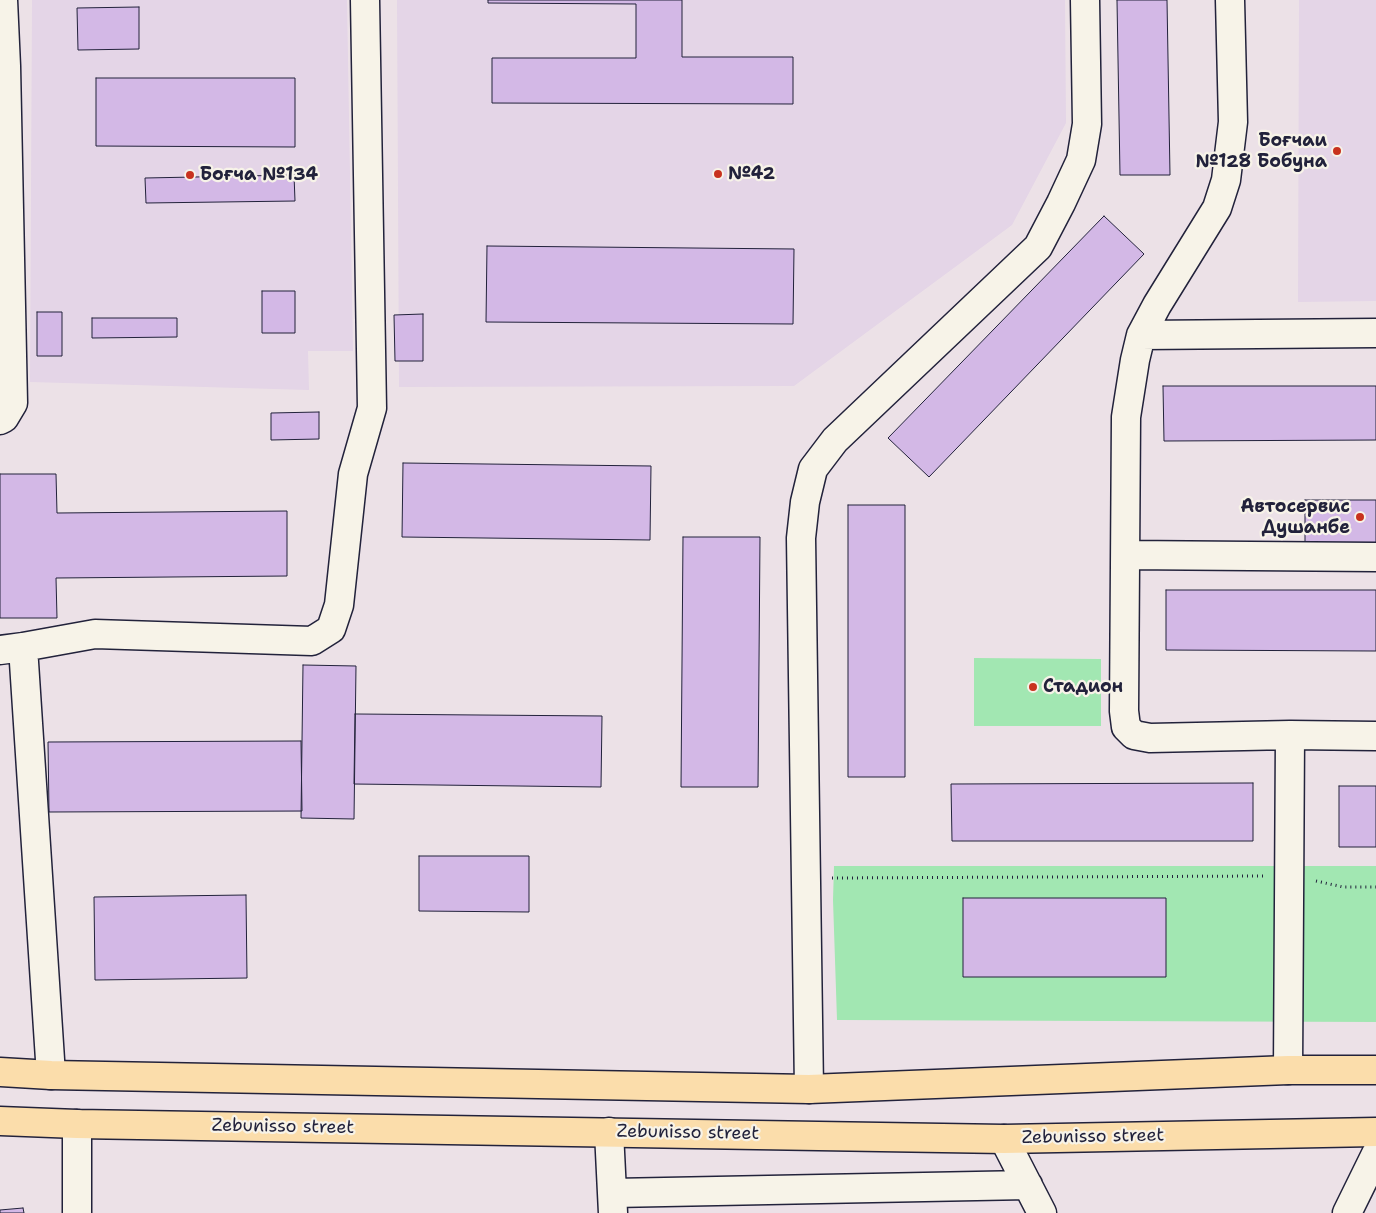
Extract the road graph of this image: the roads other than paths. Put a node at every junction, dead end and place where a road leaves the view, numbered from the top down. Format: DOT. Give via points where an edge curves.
graph roads {
  1 [pos="3,0"];
  2 [pos="365,0"];
  3 [pos="1085,0"];
  4 [pos="1230,0"];
  5 [pos="3,66"];
  6 [pos="5,298"];
  7 [pos="1376,333"];
  8 [pos="1141,335"];
  9 [pos="0,420"];
  10 [pos="1126,555"];
  11 [pos="1376,557"];
  12 [pos="11,648"];
  13 [pos="1290,735"];
  14 [pos="1376,736"];
  15 [pos="1288,1070"];
  16 [pos="1376,1070"];
  17 [pos="0,1072"];
  18 [pos="51,1075"];
  19 [pos="809,1089"];
  20 [pos="0,1121"];
  21 [pos="77,1124"];
  22 [pos="609,1132"];
  23 [pos="1376,1132"];
  24 [pos="1004,1139"];
  25 [pos="1376,1154"];
  26 [pos="1028,1186"];
  27 [pos="613,1203"];
  28 [pos="77,1213"];
  29 [pos="1042,1213"];
  30 [pos="1348,1213"];
  1 -- 5 [label="street"];
  2 -- 12 [label="street" via="372,408 353,474 339,605 331,630 312,641 95,634"];
  3 -- 19 [label="street" via="1087,124 1081,160 1038,247 835,440 813,469 801,538"];
  4 -- 8 [label="street" via="1233,122 1226,180 1217,208"];
  5 -- 6 [label="street"];
  6 -- 9 [label="street" via="14,403"];
  7 -- 8 [label="street"];
  8 -- 10 [label="street" via="1126,417"];
  10 -- 11 [label="street"];
  10 -- 13 [label="street" via="1126,727 1134,735 1150,738"];
  12 -- 18 [label="street"];
  13 -- 14 [label="street"];
  13 -- 15 [label="street"];
  15 -- 16 [label="main road"];
  15 -- 19 [label="main road"];
  17 -- 18 [label="main road"];
  18 -- 19 [label="main road"];
  20 -- 21 [label="main road, Zebunisso street"];
  21 -- 22 [label="main road, Zebunisso street"];
  21 -- 28 [label="street"];
  22 -- 24 [label="main road, Zebunisso street"];
  22 -- 27 [label="street"];
  23 -- 24 [label="main road, Zebunisso street"];
  24 -- 26 [label="street"];
  25 -- 30 [label="street"];
  26 -- 27 [label="street"];
  26 -- 29 [label="street"];
}
